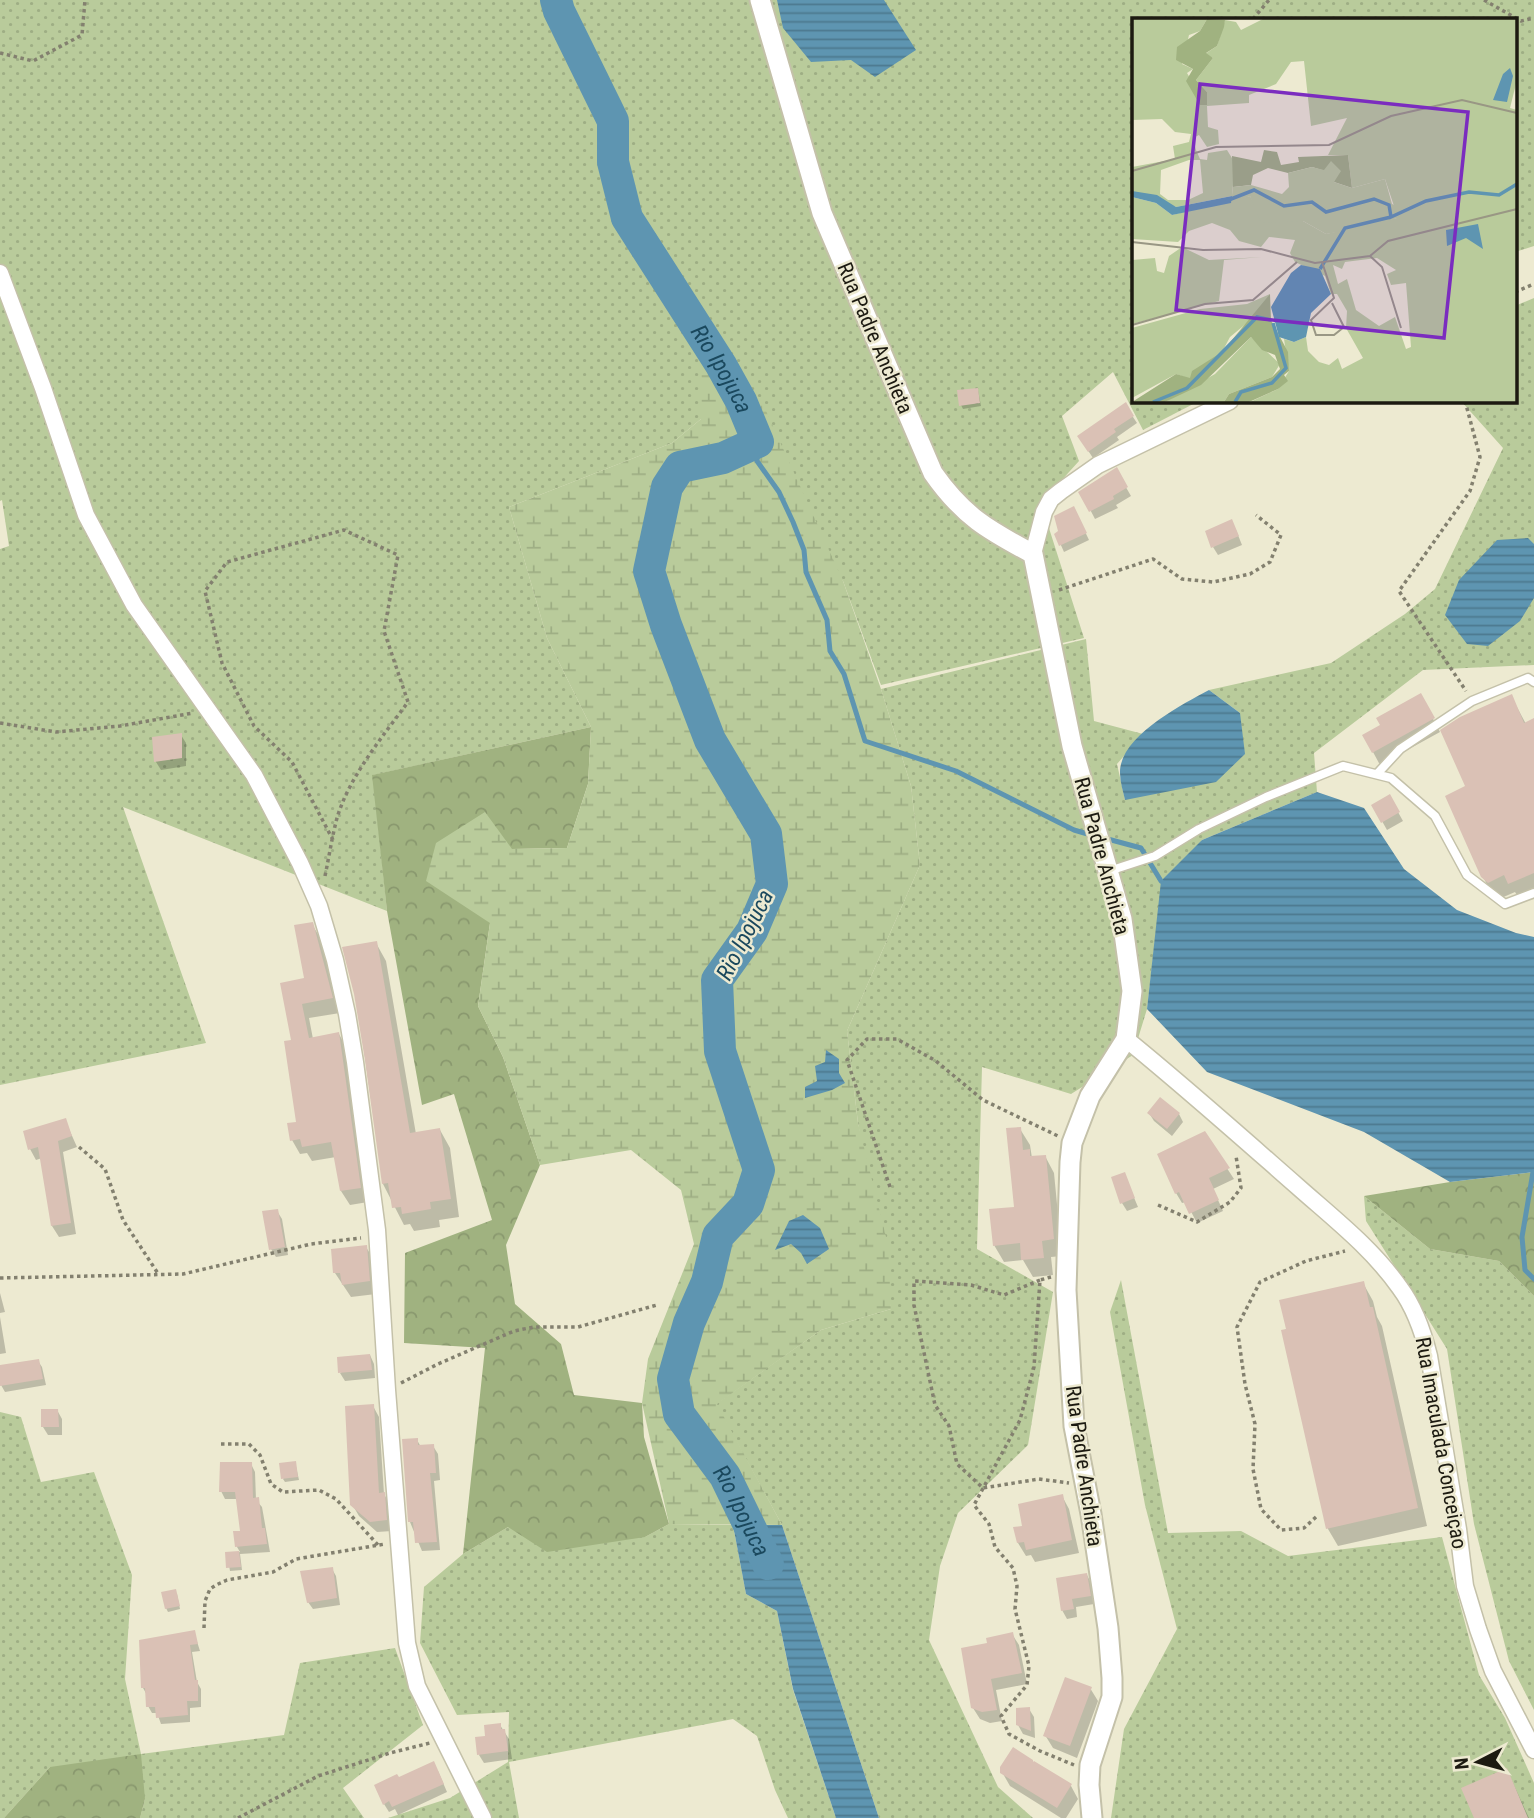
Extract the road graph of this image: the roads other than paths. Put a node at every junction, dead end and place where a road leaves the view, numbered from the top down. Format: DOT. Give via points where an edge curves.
graph roads {
  1 [pos="760,0"];
  2 [pos="0,272"];
  3 [pos="1228,402"];
  4 [pos="1034,554"];
  5 [pos="1534,682"];
  6 [pos="1377,774"];
  7 [pos="1109,871"];
  8 [pos="1534,893"];
  9 [pos="1126,1039"];
  10 [pos="1534,1749"];
  11 [pos="483,1818"];
  12 [pos="1092,1818"];
  1 -- 4 [label="street, Rua Padre Anchieta" via="822,213 933,473 967,514"];
  2 -- 11 [label="street" via="86,515 134,605 254,775 319,906 351,1038 377,1236 407,1643 417,1686"];
  3 -- 4 [label="street" via="1072,482 1051,499 1044,512"];
  4 -- 7 [label="street, Rua Padre Anchieta" via="1072,746"];
  5 -- 6 [label="lane" via="1528,678 1472,701 1400,749"];
  6 -- 7 [label="lane" via="1343,766 1199,829 1155,856"];
  6 -- 8 [label="lane" via="1391,778 1435,816 1467,874 1505,904"];
  7 -- 9 [label="street, Rua Padre Anchieta" via="1122,919 1132,991"];
  9 -- 10 [label="street, Rua Imaculada Conceiçao" via="1364,1246 1401,1289 1423,1330 1465,1586 1493,1671"];
  9 -- 12 [label="street, Rua Padre Anchieta" via="1090,1096 1072,1143 1066,1272 1074,1426 1108,1628 1112,1678 1112,1696 1090,1772"];
}
